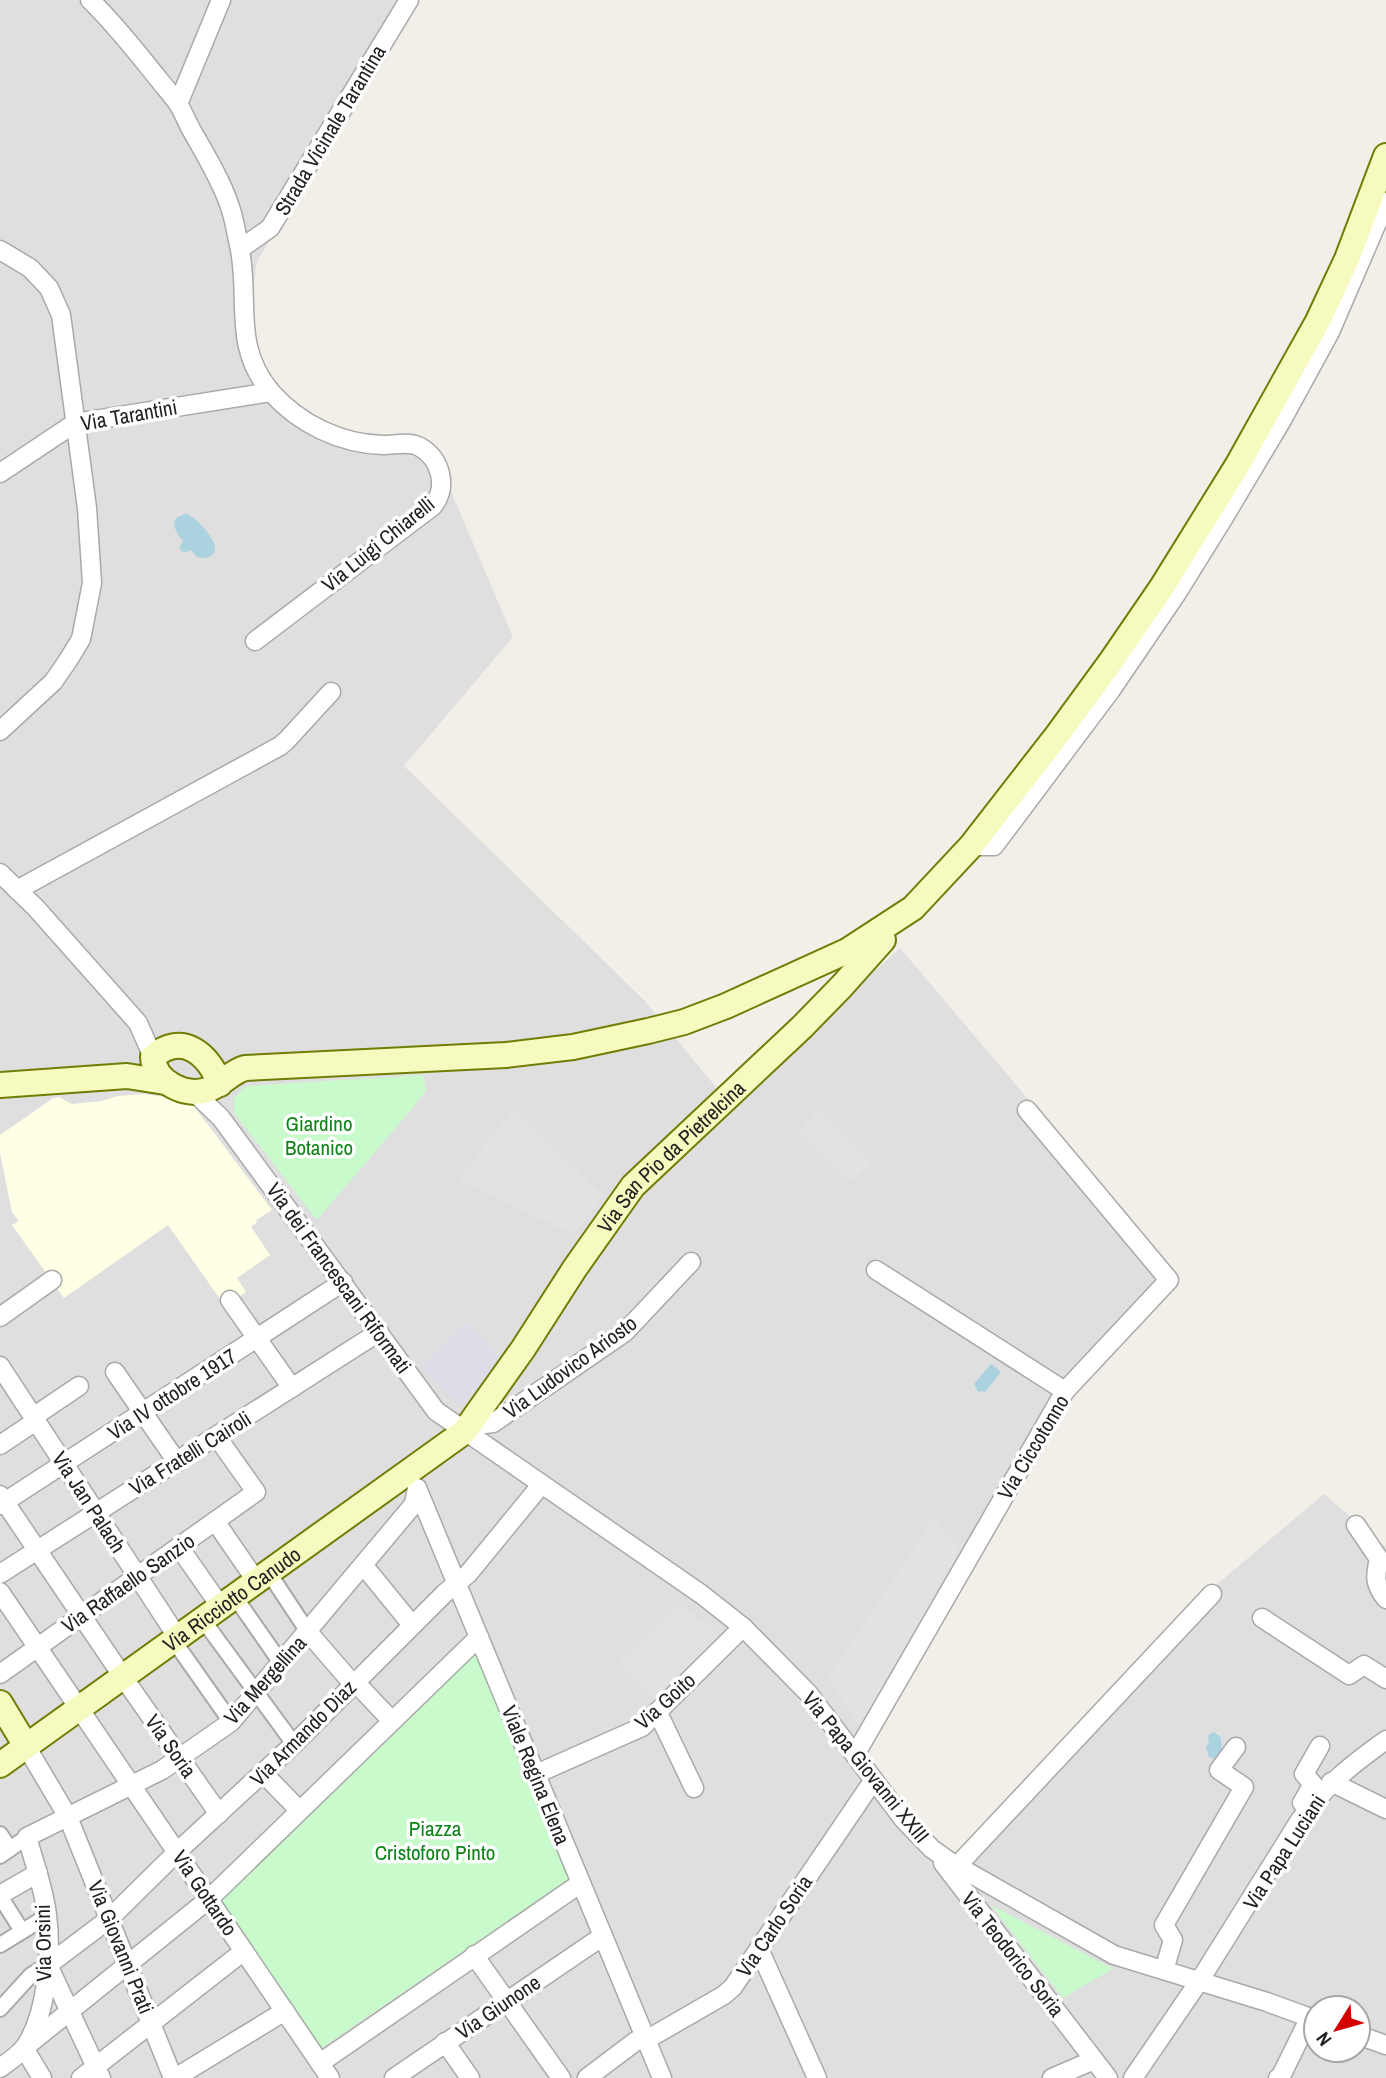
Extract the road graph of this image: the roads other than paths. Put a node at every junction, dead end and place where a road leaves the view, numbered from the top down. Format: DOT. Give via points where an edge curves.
graph roads {
  1 [pos="90,0"];
  2 [pos="221,0"];
  3 [pos="409,0"];
  4 [pos="178,104"];
  5 [pos="1386,156"];
  6 [pos="1386,202"];
  7 [pos="240,249"];
  8 [pos="0,250"];
  9 [pos="271,392"];
  10 [pos="75,422"];
  11 [pos="0,473"];
  12 [pos="255,640"];
  13 [pos="331,692"];
  14 [pos="0,731"];
  15 [pos="971,846"];
  16 [pos="0,873"];
  17 [pos="17,890"];
  18 [pos="912,908"];
  19 [pos="138,1023"];
  20 [pos="177,1045"];
  21 [pos="157,1067"];
  22 [pos="229,1077"];
  23 [pos="0,1085"];
  24 [pos="195,1093"];
  25 [pos="1027,1110"];
  26 [pos="221,1118"];
  27 [pos="691,1262"];
  28 [pos="876,1270"];
  29 [pos="52,1280"];
  30 [pos="343,1282"];
  31 [pos="230,1300"];
  32 [pos="0,1317"];
  33 [pos="379,1332"];
  34 [pos="257,1339"];
  35 [pos="0,1366"];
  36 [pos="115,1372"];
  37 [pos="79,1386"];
  38 [pos="292,1388"];
  39 [pos="1065,1391"];
  40 [pos="143,1413"];
  41 [pos="34,1419"];
  42 [pos="466,1429"];
  43 [pos="217,1437"];
  44 [pos="0,1445"];
  45 [pos="177,1462"];
  46 [pos="64,1464"];
  47 [pos="411,1482"];
  48 [pos="541,1485"];
  49 [pos="2,1501"];
  50 [pos="96,1513"];
  51 [pos="215,1521"];
  52 [pos="1356,1525"];
  53 [pos="179,1547"];
  54 [pos="37,1550"];
  55 [pos="364,1566"];
  56 [pos="0,1574"];
  57 [pos="137,1576"];
  58 [pos="263,1577"];
  59 [pos="456,1583"];
  60 [pos="0,1592"];
  61 [pos="1212,1594"];
  62 [pos="1386,1599"];
  63 [pos="220,1608"];
  64 [pos="81,1616"];
  65 [pos="1262,1618"];
  66 [pos="412,1625"];
  67 [pos="744,1628"];
  68 [pos="308,1632"];
  69 [pos="479,1637"];
  70 [pos="176,1639"];
  71 [pos="38,1647"];
  72 [pos="281,1663"];
  73 [pos="0,1674"];
  74 [pos="123,1677"];
  75 [pos="1386,1679"];
  76 [pos="354,1683"];
  77 [pos="256,1693"];
  78 [pos="0,1703"];
  79 [pos="79,1708"];
  80 [pos="658,1713"];
  81 [pos="392,1721"];
  82 [pos="231,1722"];
  83 [pos="1386,1740"];
  84 [pos="294,1744"];
  85 [pos="26,1746"];
  86 [pos="1320,1746"];
  87 [pos="1236,1747"];
  88 [pos="855,1755"];
  89 [pos="180,1759"];
  90 [pos="0,1765"];
  91 [pos="263,1773"];
  92 [pos="536,1774"];
  93 [pos="873,1781"];
  94 [pos="1331,1782"];
  95 [pos="132,1786"];
  96 [pos="694,1788"];
  97 [pos="1386,1808"];
  98 [pos="299,1810"];
  99 [pos="219,1814"];
  100 [pos="68,1817"];
  101 [pos="1297,1826"];
  102 [pos="0,1834"];
  103 [pos="27,1837"];
  104 [pos="932,1849"];
  105 [pos="177,1852"];
  106 [pos="5,1853"];
  107 [pos="957,1866"];
  108 [pos="38,1873"];
  109 [pos="581,1883"];
  110 [pos="0,1896"];
  111 [pos="209,1899"];
  112 [pos="47,1916"];
  113 [pos="109,1919"];
  114 [pos="22,1931"];
  115 [pos="603,1936"];
  116 [pos="0,1945"];
  117 [pos="759,1949"];
  118 [pos="244,1951"];
  119 [pos="474,1955"];
  120 [pos="128,1964"];
  121 [pos="48,1965"];
  122 [pos="1164,1970"];
  123 [pos="1200,1980"];
  124 [pos="507,2001"];
  125 [pos="0,2008"];
  126 [pos="69,2010"];
  127 [pos="285,2011"];
  128 [pos="1302,2014"];
  129 [pos="152,2022"];
  130 [pos="1302,2038"];
  131 [pos="646,2040"];
  132 [pos="445,2042"];
  133 [pos="24,2048"];
  134 [pos="1094,2060"];
  135 [pos="2,2061"];
  136 [pos="320,2063"];
  137 [pos="93,2074"];
  138 [pos="42,2078"];
  139 [pos="174,2078"];
  140 [pos="330,2078"];
  141 [pos="394,2078"];
  142 [pos="470,2078"];
  143 [pos="561,2078"];
  144 [pos="587,2078"];
  145 [pos="662,2078"];
  146 [pos="817,2078"];
  147 [pos="1052,2078"];
  148 [pos="1108,2078"];
  149 [pos="1133,2078"];
  150 [pos="1278,2078"];
  1 -- 4 [label="street, Via Luigi Chiarelli"];
  2 -- 4 [label="street"];
  3 -- 7 [label="street, Strada Vicinale Tarantina" via="270,228"];
  4 -- 7 [label="street, Via Luigi Chiarelli" via="230,205"];
  5 -- 15 [label="main road" via="1318,321 1237,466 1112,660"];
  6 -- 15 [label="street" via="1330,332 1177,593 994,846"];
  7 -- 9 [label="street, Via Luigi Chiarelli" via="245,336 259,376"];
  8 -- 10 [label="street" via="30,268 49,288 61,315"];
  9 -- 10 [label="street, Via Tarantini"];
  9 -- 12 [label="street, Via Luigi Chiarelli" via="284,406 327,433 362,442 421,447 439,472 442,485 433,506"];
  10 -- 11 [label="street, Via Tarantini"];
  10 -- 14 [label="street" via="92,583 81,639 53,682"];
  13 -- 17 [label="street" via="280,746"];
  15 -- 18 [label="main road"];
  16 -- 17 [label="street"];
  17 -- 19 [label="street"];
  18 -- 22 [label="main road" via="847,951 726,1006 648,1031 517,1054 245,1068"];
  18 -- 42 [label="main road, Via San Pio da Pietrelcina" via="842,986 633,1186"];
  19 -- 20 [label="street"];
  19 -- 21 [label="street"];
  20 -- 21 [label="main road" via="163,1049"];
  20 -- 22 [label="main road" via="189,1047"];
  21 -- 23 [label="main road" via="127,1076"];
  21 -- 24 [label="main road"];
  22 -- 24 [label="main road"];
  22 -- 26 [label="street"];
  24 -- 26 [label="street, Via dei Francescani Riformati"];
  25 -- 39 [label="street, Via Ciccotonno" via="1169,1280"];
  26 -- 30 [label="street, Via dei Francescani Riformati"];
  27 -- 42 [label="street, Via Ludovico Ariosto" via="625,1332 493,1423"];
  28 -- 39 [label="street"];
  29 -- 32 [label="street"];
  30 -- 33 [label="street, Via dei Francescani Riformati"];
  30 -- 34 [label="street, Via IV ottobre 1917"];
  31 -- 34 [label="street"];
  33 -- 38 [label="street, Via Fratelli Cairoli"];
  33 -- 42 [label="street, Via dei Francescani Riformati" via="429,1403"];
  34 -- 38 [label="street"];
  34 -- 40 [label="street, Via IV ottobre 1917"];
  35 -- 41 [label="street, Via Jan Palach"];
  36 -- 40 [label="street"];
  37 -- 41 [label="street"];
  38 -- 43 [label="street, Via Fratelli Cairoli"];
  39 -- 88 [label="street, Via Ciccotonno"];
  40 -- 45 [label="street"];
  40 -- 46 [label="street, Via IV ottobre 1917"];
  41 -- 44 [label="street"];
  41 -- 46 [label="street, Via Jan Palach"];
  42 -- 47 [label="main road, Via Ricciotto Canudo"];
  42 -- 48 [label="street, Via Papa Giovanni XXIII"];
  43 -- 45 [label="street, Via Fratelli Cairoli"];
  43 -- 51 [label="street, Via Raffaello Sanzio" via="256,1492"];
  45 -- 50 [label="street, Via Fratelli Cairoli"];
  46 -- 49 [label="street, Via IV ottobre 1917"];
  46 -- 50 [label="street, Via Jan Palach"];
  47 -- 55 [label="street, Via Mergellina" via="415,1504"];
  47 -- 58 [label="main road, Via Ricciotto Canudo"];
  47 -- 59 [label="street, Viale Regina Elena"];
  48 -- 59 [label="street, Via Armando Diaz"];
  48 -- 67 [label="street, Via Papa Giovanni XXIII"];
  49 -- 54 [label="street, Via Soria"];
  50 -- 54 [label="street, Via Fratelli Cairoli"];
  50 -- 57 [label="street, Via Jan Palach"];
  51 -- 53 [label="street, Via Raffaello Sanzio"];
  51 -- 58 [label="street"];
  52 -- 62 [label="street" via="1379,1559 1375,1578"];
  53 -- 57 [label="street, Via Raffaello Sanzio"];
  53 -- 63 [label="street"];
  54 -- 56 [label="street, Via Fratelli Cairoli"];
  54 -- 64 [label="street, Via Soria"];
  55 -- 66 [label="street"];
  55 -- 68 [label="street, Via Mergellina"];
  57 -- 64 [label="street, Via Raffaello Sanzio"];
  57 -- 70 [label="street, Via Jan Palach"];
  58 -- 63 [label="main road, Via Ricciotto Canudo"];
  58 -- 68 [label="street"];
  59 -- 66 [label="street, Via Armando Diaz"];
  59 -- 69 [label="street, Viale Regina Elena"];
  60 -- 71 [label="street, Via Gottardo"];
  61 -- 107 [label="street"];
  63 -- 70 [label="main road, Via Ricciotto Canudo"];
  63 -- 72 [label="street"];
  63 -- 77 [label="street"];
  64 -- 71 [label="street, Via Raffaello Sanzio"];
  64 -- 74 [label="street, Via Soria"];
  65 -- 75 [label="street" via="1349,1675 1364,1665"];
  66 -- 76 [label="street, Via Armando Diaz"];
  67 -- 80 [label="street, Via Goito"];
  67 -- 88 [label="street, Via Papa Giovanni XXIII" via="808,1693"];
  68 -- 72 [label="street, Via Mergellina"];
  68 -- 76 [label="street"];
  69 -- 81 [label="street"];
  69 -- 92 [label="street, Viale Regina Elena"];
  70 -- 74 [label="main road, Via Ricciotto Canudo"];
  70 -- 82 [label="street"];
  71 -- 73 [label="street, Via Raffaello Sanzio"];
  71 -- 79 [label="street, Via Gottardo"];
  72 -- 77 [label="street, Via Mergellina"];
  74 -- 79 [label="main road, Via Ricciotto Canudo"];
  74 -- 89 [label="street, Via Soria"];
  76 -- 81 [label="street"];
  76 -- 84 [label="street, Via Armando Diaz"];
  77 -- 82 [label="street, Via Mergellina"];
  77 -- 84 [label="street"];
  78 -- 85 [label="main road"];
  79 -- 85 [label="main road, Via Ricciotto Canudo"];
  79 -- 95 [label="street, Via Gottardo"];
  80 -- 92 [label="street, Via Goito" via="642,1727"];
  80 -- 96 [label="street"];
  81 -- 98 [label="street"];
  82 -- 89 [label="street, Via Mergellina"];
  83 -- 94 [label="street, Via Papa Luciani"];
  84 -- 91 [label="street, Via Armando Diaz"];
  85 -- 90 [label="main road, Via Ricciotto Canudo"];
  85 -- 100 [label="street, Via Giovanni Prati"];
  86 -- 101 [label="street" via="1304,1774 1313,1784 1297,1812"];
  87 -- 122 [label="street" via="1219,1770 1244,1787 1164,1925 1173,1940"];
  88 -- 93 [label="street, Via Papa Giovanni XXIII"];
  89 -- 95 [label="street, Via Mergellina"];
  89 -- 99 [label="street, Via Soria"];
  91 -- 98 [label="street"];
  91 -- 99 [label="street, Via Armando Diaz"];
  92 -- 109 [label="street, Viale Regina Elena"];
  93 -- 104 [label="street, Via Papa Giovanni XXIII"];
  93 -- 117 [label="street, Via Carlo Soria"];
  94 -- 97 [label="street"];
  94 -- 101 [label="street, Via Papa Luciani"];
  95 -- 100 [label="street, Via Mergellina"];
  95 -- 105 [label="street, Via Gottardo"];
  98 -- 111 [label="street"];
  99 -- 105 [label="street, Via Armando Diaz"];
  100 -- 103 [label="street, Via Mergellina"];
  100 -- 113 [label="street, Via Giovanni Prati"];
  101 -- 123 [label="street, Via Papa Luciani"];
  102 -- 106 [label="street"];
  103 -- 106 [label="street"];
  103 -- 108 [label="street, Via Orsini"];
  104 -- 107 [label="street, Via Papa Giovanni XXIII"];
  104 -- 134 [label="street, Via Teodorico Soria"];
  105 -- 111 [label="street, Via Gottardo"];
  105 -- 113 [label="street, Via Armando Diaz"];
  107 -- 122 [label="street, Via Papa Giovanni XXIII" via="1114,1955"];
  108 -- 110 [label="street"];
  108 -- 112 [label="street, Via Orsini"];
  109 -- 115 [label="street, Viale Regina Elena"];
  109 -- 119 [label="street"];
  110 -- 114 [label="street"];
  111 -- 118 [label="street, Via Gottardo"];
  111 -- 120 [label="street, Via Orsini"];
  112 -- 114 [label="street"];
  112 -- 121 [label="street, Via Orsini"];
  113 -- 120 [label="street, Via Giovanni Prati"];
  113 -- 121 [label="street, Via Armando Diaz"];
  114 -- 116 [label="street"];
  115 -- 124 [label="street, Via Giunone"];
  115 -- 131 [label="street, Viale Regina Elena"];
  117 -- 131 [label="street, Via Carlo Soria" via="733,1987"];
  117 -- 146 [label="street"];
  118 -- 127 [label="street, Via Gottardo"];
  118 -- 129 [label="street"];
  119 -- 124 [label="street"];
  119 -- 136 [label="street"];
  120 -- 126 [label="street, Via Orsini"];
  120 -- 129 [label="street, Via Giovanni Prati"];
  121 -- 125 [label="street" via="31,1975"];
  121 -- 126 [label="street"];
  121 -- 133 [label="street, Via Orsini" via="41,2007"];
  122 -- 123 [label="street, Via Papa Giovanni XXIII"];
  123 -- 128 [label="street, Via Papa Giovanni XXIII"];
  123 -- 149 [label="street, Via Papa Luciani"];
  124 -- 132 [label="street, Via Giunone"];
  124 -- 143 [label="street"];
  126 -- 133 [label="street, Via Orsini"];
  126 -- 137 [label="street"];
  127 -- 136 [label="street, Via Gottardo"];
  127 -- 139 [label="street"];
  129 -- 137 [label="street"];
  129 -- 139 [label="street, Via Giovanni Prati"];
  130 -- 150 [label="street"];
  131 -- 144 [label="street, Via Carlo Soria" via="636,2041"];
  131 -- 145 [label="street, Viale Regina Elena"];
  132 -- 141 [label="street, Via Giunone"];
  132 -- 142 [label="street"];
  133 -- 135 [label="street, Via Orsini"];
  133 -- 138 [label="street"];
  134 -- 147 [label="street"];
  134 -- 148 [label="street, Via Teodorico Soria"];
  136 -- 140 [label="street, Via Gottardo"];
}
